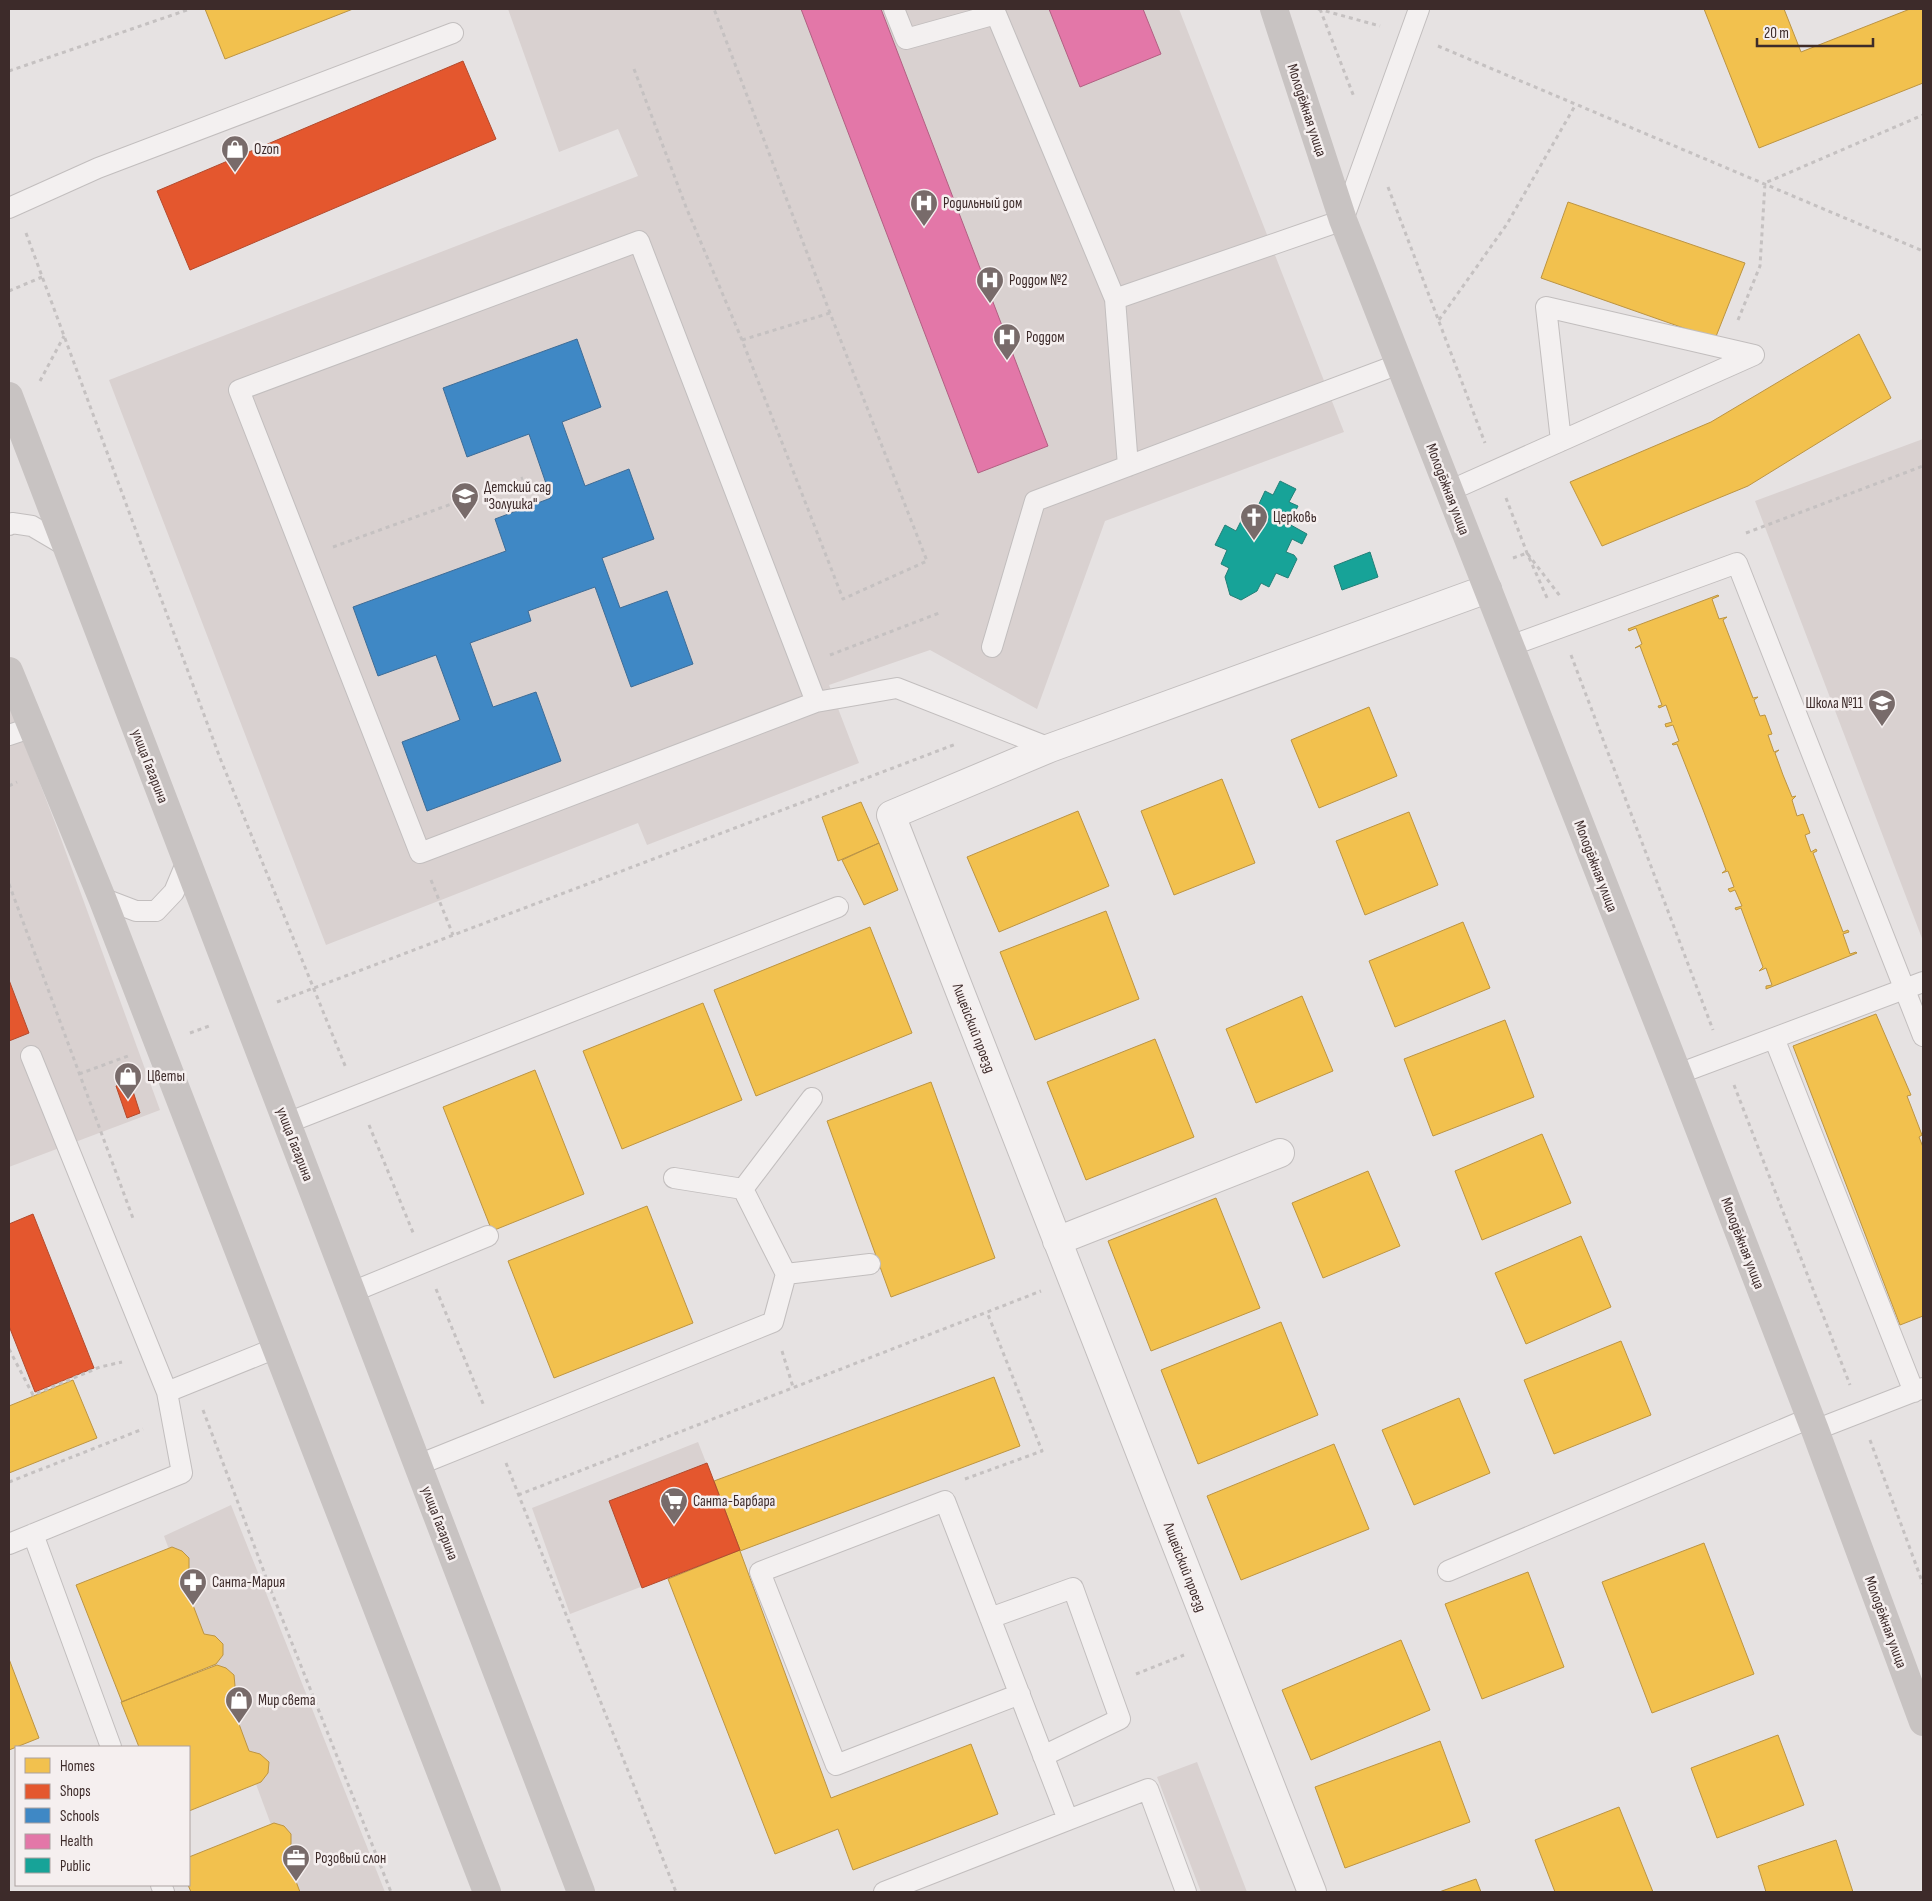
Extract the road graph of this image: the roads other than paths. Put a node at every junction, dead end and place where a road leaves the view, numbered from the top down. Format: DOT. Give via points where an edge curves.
graph roads {
  1 [pos="894,9"];
  2 [pos="1274,9"];
  3 [pos="1419,9"];
  4 [pos="453,33"];
  5 [pos="12,206"];
  6 [pos="1343,220"];
  7 [pos="1115,299"];
  8 [pos="1399,364"];
  9 [pos="9,396"];
  10 [pos="1561,441"];
  11 [pos="1128,466"];
  12 [pos="1449,491"];
  13 [pos="9,526"];
  14 [pos="66,546"];
  15 [pos="1487,589"];
  16 [pos="1510,646"];
  17 [pos="992,647"];
  18 [pos="9,671"];
  19 [pos="816,702"];
  20 [pos="20,731"];
  21 [pos="1050,748"];
  22 [pos="187,861"];
  23 [pos="102,898"];
  24 [pos="838,907"];
  25 [pos="1914,985"];
  26 [pos="1923,1036"];
  27 [pos="1774,1038"];
  28 [pos="30,1056"];
  29 [pos="1678,1074"];
  30 [pos="812,1098"];
  31 [pos="287,1123"];
  32 [pos="1280,1153"];
  33 [pos="674,1178"];
  34 [pos="743,1189"];
  35 [pos="488,1236"];
  36 [pos="1057,1241"];
  37 [pos="870,1264"];
  38 [pos="786,1274"];
  39 [pos="352,1292"];
  40 [pos="276,1348"];
  41 [pos="1919,1390"];
  42 [pos="167,1392"];
  43 [pos="1813,1424"];
  44 [pos="418,1465"];
  45 [pos="33,1534"];
  46 [pos="9,1544"];
  47 [pos="1448,1571"];
  48 [pos="990,1618"];
  49 [pos="1020,1694"];
  50 [pos="1923,1722"];
  51 [pos="110,1746"];
  52 [pos="1043,1756"];
  53 [pos="1068,1820"];
  54 [pos="487,1892"];
  55 [pos="581,1892"];
  56 [pos="884,1892"];
  57 [pos="1186,1892"];
  58 [pos="1312,1892"];
  1 -- 7 [label="lane" via="906,39 996,14"];
  2 -- 6 [label="street, Молодёжная улица"];
  3 -- 6 [label="lane"];
  4 -- 5 [label="lane" via="98,168"];
  6 -- 7 [label="lane"];
  6 -- 8 [label="street, Молодёжная улица"];
  7 -- 11 [label="lane"];
  8 -- 11 [label="lane"];
  8 -- 12 [label="street, Молодёжная улица"];
  9 -- 14 [label="street, улица Гагарина"];
  10 -- 10 [label="lane" via="1546,307 1754,355"];
  10 -- 12 [label="lane"];
  11 -- 17 [label="lane" via="1035,501"];
  12 -- 15 [label="street, Молодёжная улица"];
  13 -- 14 [label="lane" via="12,522 32,526"];
  14 -- 22 [label="street, улица Гагарина"];
  15 -- 16 [label="street, Молодёжная улица"];
  15 -- 21 [label="street"];
  16 -- 25 [label="lane" via="1737,563"];
  16 -- 29 [label="street, Молодёжная улица"];
  18 -- 20 [label="street"];
  19 -- 19 [label="lane" via="639,241 239,390 420,853"];
  19 -- 21 [label="lane" via="898,688"];
  20 -- 23 [label="street"];
  21 -- 36 [label="street, Лицейский проезд" via="891,815"];
  22 -- 23 [label="lane" via="174,892 156,911 136,911"];
  22 -- 31 [label="street, улица Гагарина"];
  23 -- 40 [label="street"];
  24 -- 31 [label="lane"];
  25 -- 26 [label="lane"];
  25 -- 27 [label="lane"];
  27 -- 29 [label="lane"];
  27 -- 41 [label="lane"];
  28 -- 42 [label="lane"];
  29 -- 43 [label="street, Молодёжная улица"];
  30 -- 34 [label="lane"];
  31 -- 39 [label="street, улица Гагарина"];
  32 -- 36 [label="street"];
  33 -- 34 [label="lane"];
  34 -- 38 [label="lane"];
  35 -- 39 [label="lane"];
  36 -- 58 [label="street, Лицейский проезд"];
  37 -- 38 [label="lane"];
  38 -- 44 [label="lane" via="773,1322"];
  39 -- 44 [label="street, улица Гагарина"];
  40 -- 42 [label="lane"];
  40 -- 54 [label="street"];
  41 -- 43 [label="lane" via="1860,1412"];
  42 -- 45 [label="lane" via="182,1473"];
  43 -- 47 [label="lane"];
  43 -- 50 [label="street, Молодёжная улица"];
  44 -- 55 [label="street, улица Гагарина"];
  45 -- 46 [label="lane"];
  45 -- 51 [label="lane"];
  48 -- 49 [label="lane"];
  48 -- 49 [label="lane" via="945,1501 760,1572 836,1765"];
  48 -- 52 [label="lane" via="1073,1588 1120,1719"];
  49 -- 52 [label="lane"];
  52 -- 53 [label="lane"];
  53 -- 56 [label="lane"];
  53 -- 57 [label="lane" via="1148,1789"];
}
